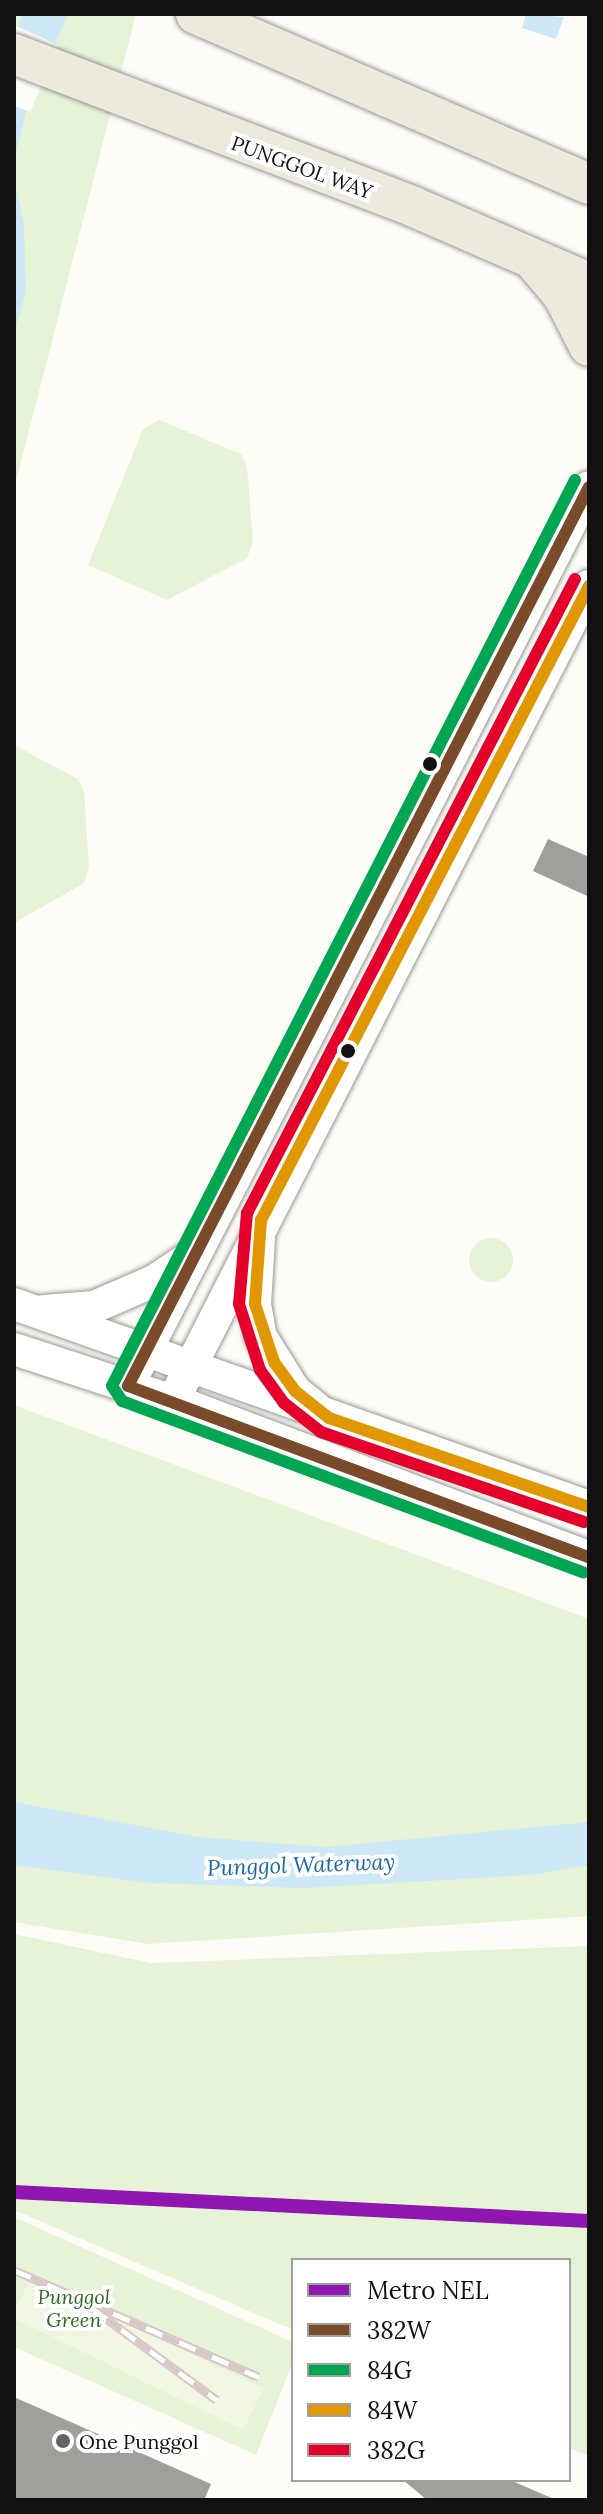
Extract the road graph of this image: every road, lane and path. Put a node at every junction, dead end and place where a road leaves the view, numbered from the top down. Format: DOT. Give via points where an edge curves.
graph roads {
  1 [pos="201,16"];
  2 [pos="14,54"];
  3 [pos="584,179"];
  4 [pos="531,257"];
  5 [pos="589,283"];
  6 [pos="589,346"];
  7 [pos="589,487"];
  8 [pos="589,586"];
  9 [pos="261,1220"];
  10 [pos="199,1252"];
  11 [pos="26,1308"];
  12 [pos="14,1349"];
  13 [pos="146,1353"];
  14 [pos="189,1369"];
  15 [pos="128,1386"];
  16 [pos="173,1401"];
  17 [pos="329,1418"];
  18 [pos="589,1507"];
  19 [pos="589,1557"];
  1 -- 3 [label="main road"];
  2 -- 4 [label="main road, PUNGGOL WAY"];
  4 -- 5 [label="main road, PUNGGOL WAY"];
  4 -- 6 [label="main road" via="563,295"];
  7 -- 10 [label="street"];
  8 -- 9 [label="street"];
  9 -- 14 [label="street"];
  9 -- 17 [label="street" via="255,1304 261,1337 295,1391"];
  10 -- 11 [label="street" via="154,1281 94,1307"];
  10 -- 13 [label="street"];
  11 -- 13 [label="street"];
  12 -- 15 [label="street"];
  13 -- 14 [label="street"];
  13 -- 15 [label="street"];
  14 -- 16 [label="street"];
  14 -- 17 [label="street"];
  15 -- 16 [label="street"];
  16 -- 19 [label="street"];
  17 -- 18 [label="street"];
}
